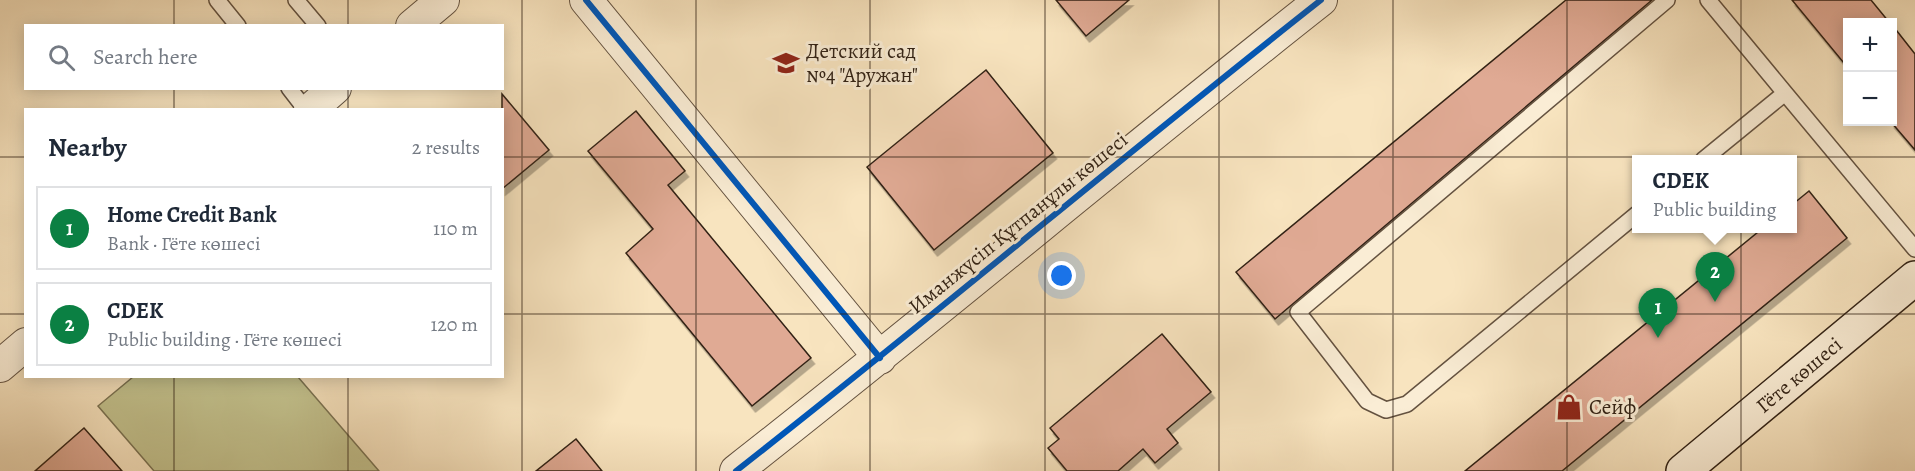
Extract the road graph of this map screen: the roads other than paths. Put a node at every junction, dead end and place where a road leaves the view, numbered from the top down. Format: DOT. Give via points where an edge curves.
graph roads {
  1 [pos="217,0"];
  2 [pos="296,0"];
  3 [pos="443,0"];
  4 [pos="586,0"];
  5 [pos="1321,0"];
  6 [pos="1667,0"];
  7 [pos="1708,0"];
  8 [pos="236,24"];
  9 [pos="316,24"];
  10 [pos="414,24"];
  11 [pos="291,90"];
  12 [pos="333,90"];
  13 [pos="1785,93"];
  14 [pos="306,108"];
  15 [pos="310,108"];
  16 [pos="1708,155"];
  17 [pos="1632,218"];
  18 [pos="1915,249"];
  19 [pos="1915,278"];
  20 [pos="24,346"];
  21 [pos="880,358"];
  22 [pos="0,366"];
  23 [pos="736,471"];
  24 [pos="1683,471"];
  1 -- 8 [label="lane"];
  2 -- 9 [label="lane"];
  3 -- 10 [label="street"];
  4 -- 21 [label="street"];
  5 -- 21 [label="street, Иманжүсіп Құтпанұлы көшесі"];
  6 -- 17 [label="lane" via="1298,312 1367,401 1386,410 1407,404"];
  7 -- 13 [label="lane"];
  11 -- 14 [label="lane"];
  12 -- 15 [label="street"];
  13 -- 16 [label="lane"];
  13 -- 18 [label="lane"];
  19 -- 24 [label="main road, Гёте көшесі"];
  20 -- 22 [label="street"];
  21 -- 23 [label="street, Иманжүсіп Құтпанұлы көшесі"];
}
